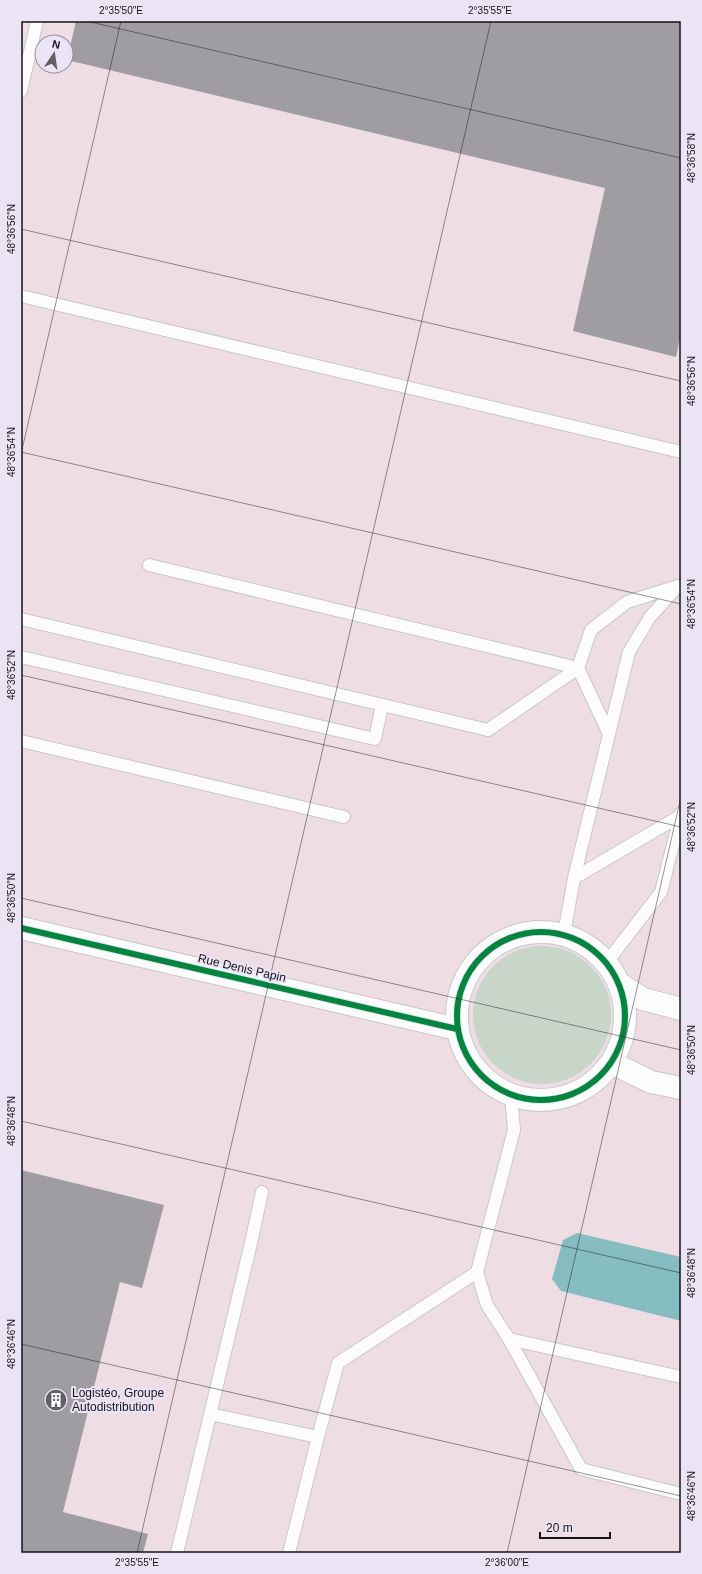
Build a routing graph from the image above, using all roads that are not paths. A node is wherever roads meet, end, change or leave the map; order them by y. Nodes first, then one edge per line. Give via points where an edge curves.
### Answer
1 (37, 21) edge
2 (24, 64) edge
3 (21, 90) edge
4 (21, 296) edge
5 (681, 452) edge
6 (149, 564) dead end
7 (679, 584) edge
8 (21, 619) edge
9 (21, 657) edge
10 (578, 668) junction
11 (382, 705) junction
12 (609, 734) junction
13 (21, 740) edge
14 (681, 814) edge
15 (344, 817) dead end
16 (678, 836) edge
17 (574, 878) junction
18 (21, 928) edge
19 (564, 934) junction
20 (607, 962) junction
21 (620, 984) junction
22 (681, 1009) edge
23 (457, 1029) junction
24 (612, 1063) junction
25 (681, 1088) edge
26 (511, 1095) junction
27 (262, 1192) dead end
28 (477, 1272) junction
29 (509, 1339) junction
30 (681, 1377) edge
31 (210, 1414) junction
32 (318, 1437) junction
33 (681, 1494) edge
34 (178, 1553) edge
35 (289, 1553) edge

1 - 2 lane
2 - 3 lane
4 - 5 lane
6 - 10 lane
7 - 10 lane via 627,602 591,630
7 - 12 lane via 650,617 629,652
8 - 11 lane
9 - 11 lane via 374,739
10 - 11 lane via 488,730
10 - 12 lane
12 - 17 lane
13 - 15 lane
14 - 16 lane
14 - 17 lane
16 - 20 lane via 661,892
17 - 19 lane
18 - 23 street, Rue Denis Papin
19 - 20 street via 588,945
19 - 23 street via 536,931 509,937 485,952 467,974 457,1001
20 - 21 street
21 - 22 street via 644,999
21 - 24 street via 626,1011 624,1038
23 - 26 street via 467,1057 486,1080
24 - 25 street via 651,1082
24 - 26 street via 593,1084 567,1097 539,1101
26 - 28 lane via 514,1130
27 - 31 lane
28 - 29 lane via 487,1305
28 - 32 lane via 338,1363
29 - 30 lane
29 - 33 lane via 581,1469
31 - 32 lane
31 - 34 lane
32 - 35 lane

